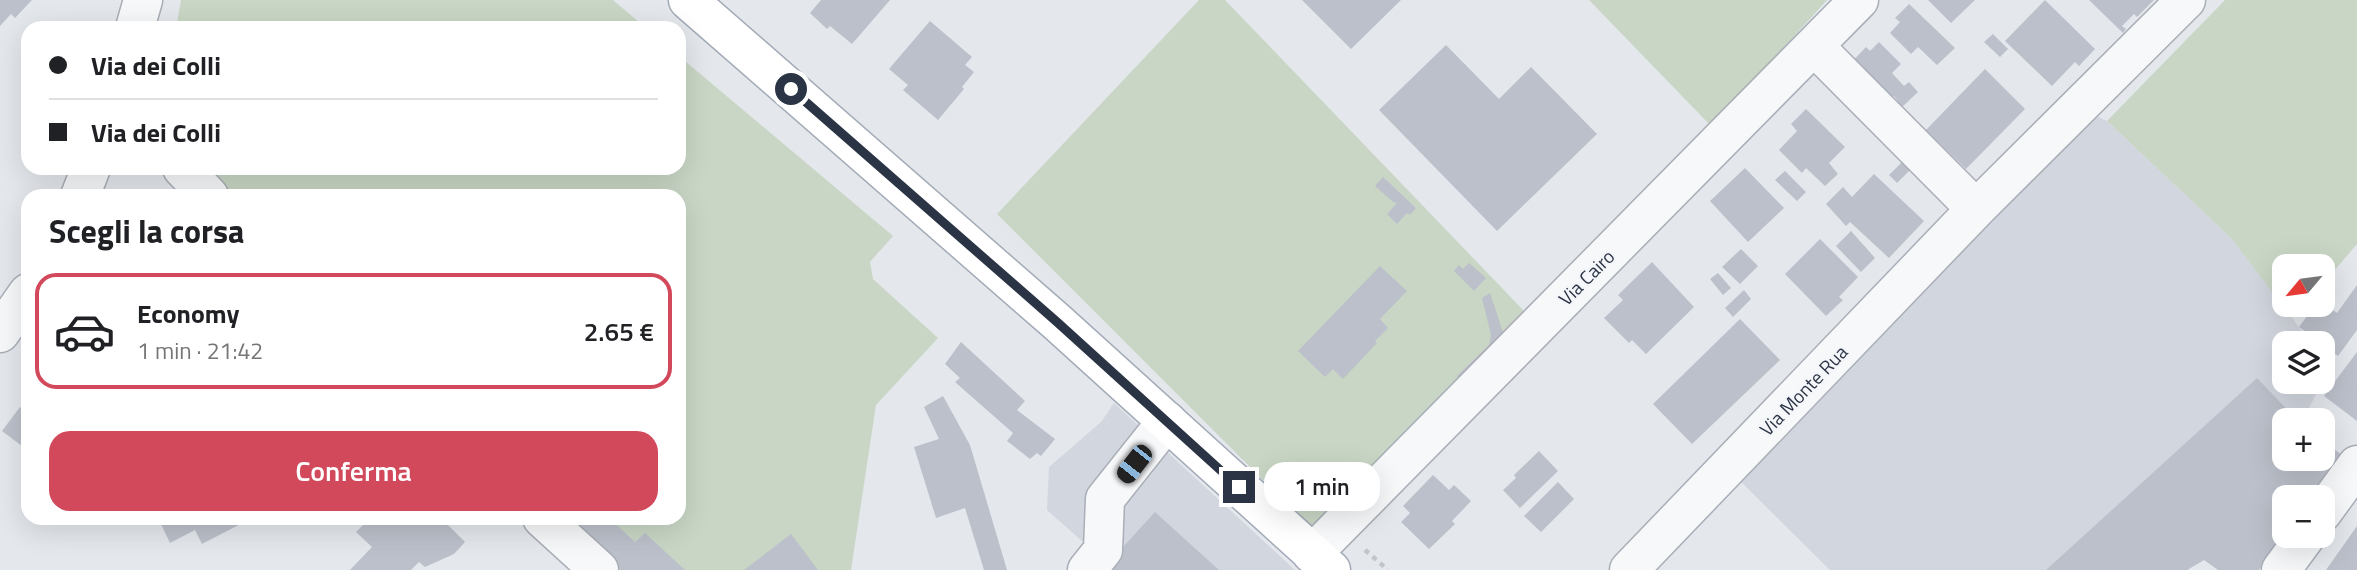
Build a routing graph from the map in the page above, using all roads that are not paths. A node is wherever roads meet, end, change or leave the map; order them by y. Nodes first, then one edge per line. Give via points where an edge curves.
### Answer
1 (144, 0) edge
2 (688, 0) edge
3 (1859, 0) edge
4 (2186, 0) edge
5 (137, 21) edge
6 (1814, 46) junction
7 (189, 175) edge
8 (202, 189) edge
9 (1976, 209) junction
10 (21, 303) edge
11 (0, 333) edge
12 (1167, 421) junction
13 (2357, 465) edge
14 (2335, 495) edge
15 (550, 525) edge
16 (2297, 548) edge
17 (1322, 562) edge
18 (599, 570) edge
19 (1087, 570) edge
20 (1629, 570) edge
21 (2281, 570) edge

1 - 5 street
2 - 12 main road
3 - 6 street, Via Cairo
4 - 9 street, Via Monte Rua
6 - 9 street
6 - 17 street, Via Cairo
7 - 8 street
9 - 20 street, Via Monte Rua
10 - 11 street
12 - 17 main road
12 - 19 street via 1105,499 1103,550
13 - 14 street
15 - 18 street
16 - 21 street

